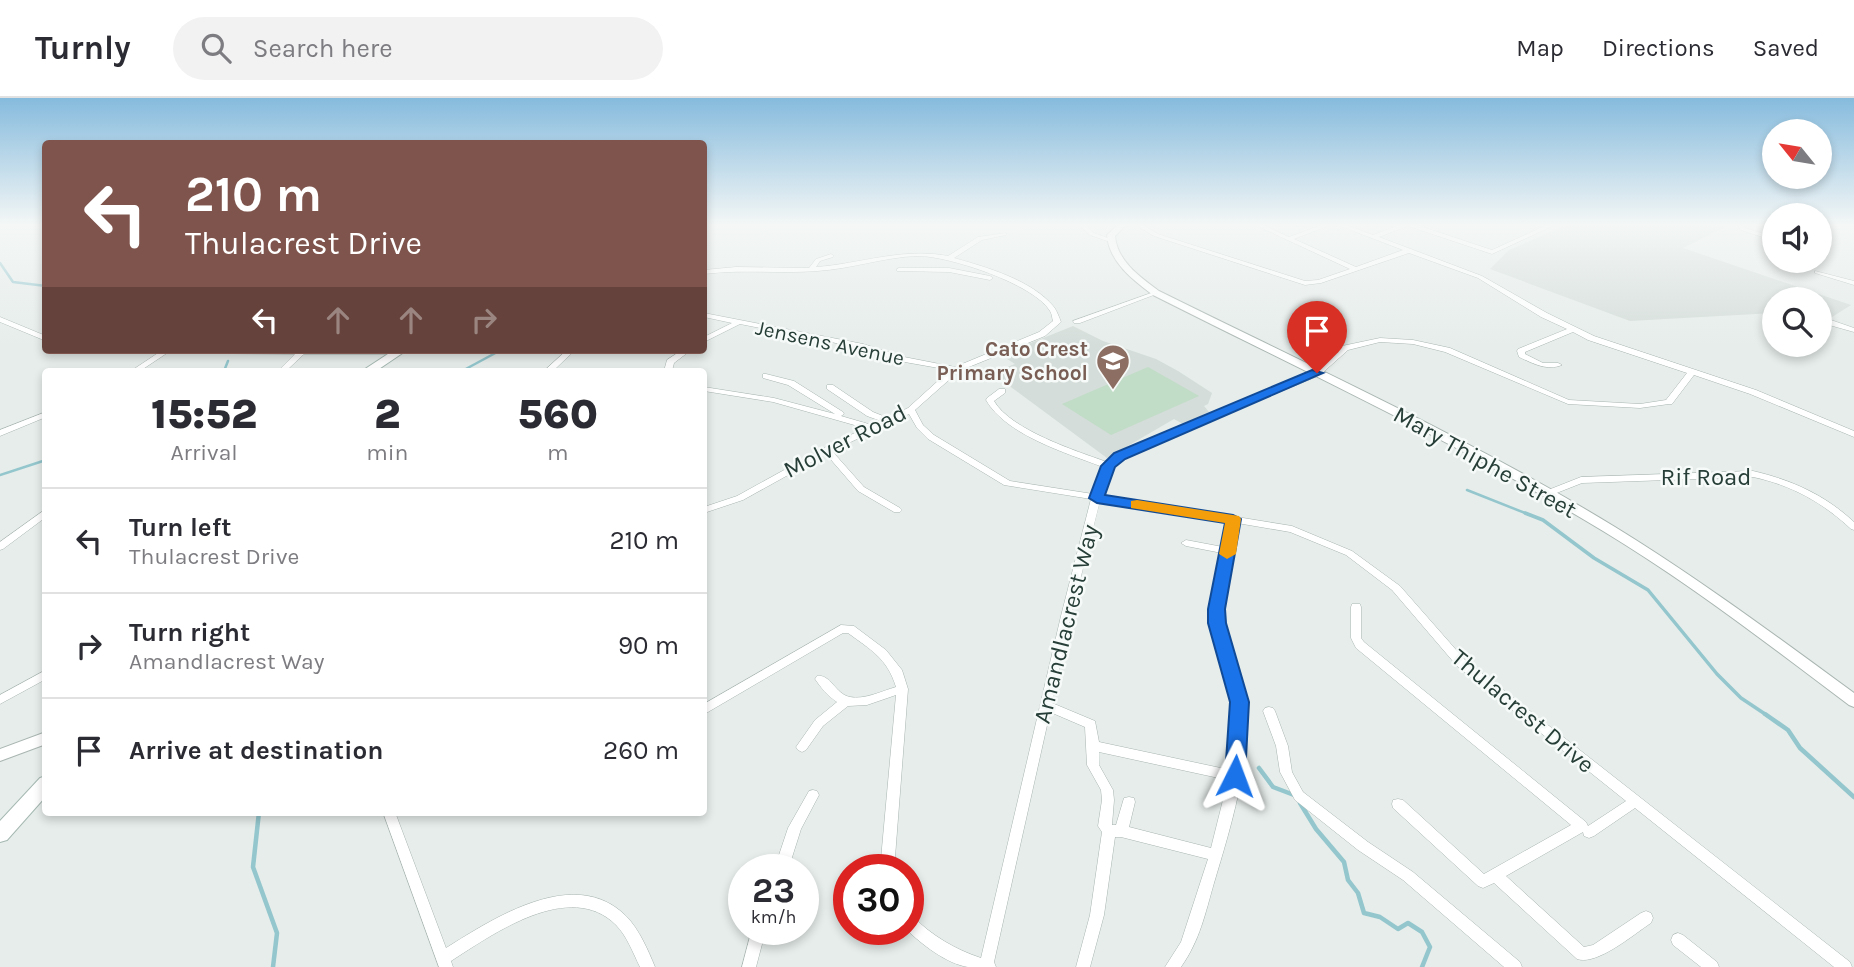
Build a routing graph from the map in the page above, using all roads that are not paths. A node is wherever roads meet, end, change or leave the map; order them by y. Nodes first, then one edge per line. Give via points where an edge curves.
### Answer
1 (814, 265) edge
2 (854, 265) edge
3 (963, 265) edge
4 (1127, 265) edge
5 (1247, 265) edge
6 (1346, 265) edge
7 (1369, 265) edge
8 (1445, 265) edge
9 (811, 269) junction
10 (1356, 269) junction
11 (900, 270) dead end
12 (707, 272) edge
13 (1819, 273) edge
14 (1004, 280) junction
15 (1854, 283) edge
16 (1156, 293) junction
17 (707, 316) edge
18 (0, 319) edge
19 (1076, 321) dead end
20 (738, 323) junction
21 (1832, 323) edge
22 (1572, 330) junction
23 (1854, 330) edge
24 (42, 337) edge
25 (707, 338) edge
26 (161, 354) edge
27 (299, 354) edge
28 (395, 354) edge
29 (566, 354) edge
30 (681, 354) edge
31 (1558, 365) dead end
32 (140, 368) edge
33 (285, 368) edge
34 (373, 368) edge
35 (551, 368) edge
36 (669, 368) edge
37 (956, 369) junction
38 (1692, 372) junction
39 (1317, 373) junction
40 (766, 376) dead end
41 (831, 387) dead end
42 (707, 389) edge
43 (1002, 391) dead end
44 (911, 410) junction
45 (42, 416) edge
46 (853, 420) junction
47 (886, 420) junction
48 (871, 427) junction
49 (0, 433) edge
50 (1854, 434) edge
51 (827, 450) junction
52 (1108, 466) junction
53 (1546, 494) junction
54 (1097, 498) junction
55 (707, 509) edge
56 (897, 510) dead end
57 (42, 515) edge
58 (1233, 519) junction
59 (1854, 527) edge
60 (1186, 543) dead end
61 (0, 547) edge
62 (1228, 551) junction
63 (1356, 607) dead end
64 (42, 676) edge
65 (821, 679) dead end
66 (902, 690) junction
67 (0, 699) edge
68 (1854, 701) edge
69 (845, 702) junction
70 (1046, 705) junction
71 (707, 707) edge
72 (1269, 711) dead end
73 (42, 739) edge
74 (1093, 746) junction
75 (802, 747) dead end
76 (0, 755) edge
77 (1235, 776) junction
78 (42, 787) edge
79 (813, 794) dead end
80 (1129, 802) dead end
81 (1634, 802) junction
82 (1398, 804) dead end
83 (390, 816) edge
84 (1115, 831) junction
85 (1589, 832) dead end
86 (0, 834) edge
87 (786, 854) edge
88 (888, 854) edge
89 (1215, 855) junction
90 (1496, 876) junction
91 (1646, 918) dead end
92 (924, 938) edge
93 (1678, 940) dead end
94 (755, 945) edge
95 (444, 962) edge
96 (648, 967) edge
97 (750, 967) edge
98 (987, 967) edge
99 (1083, 967) edge
100 (1172, 967) edge
101 (1515, 967) edge
102 (1712, 967) edge
103 (1845, 967) edge

1 - 9 street
2 - 9 street
3 - 14 street
4 - 16 street, Mary Thiphe Street
5 - 10 street via 1316,283
6 - 10 street
7 - 10 street
8 - 22 street via 1480,277
9 - 12 street
11 - 14 street via 949,270
13 - 15 street
14 - 37 street, Molver Road via 1026,287 1046,301 1057,315 1055,325
16 - 19 street
16 - 39 street, Mary Thiphe Street
17 - 20 street, Jensens Avenue
18 - 24 street
20 - 25 street
20 - 37 street, Jensens Avenue
21 - 23 street
22 - 31 street via 1521,351 1538,364
22 - 38 street
26 - 32 street
27 - 33 street
28 - 34 main road
29 - 35 street
30 - 36 street
37 - 44 street, Molver Road
38 - 39 street via 1669,402 1640,406 1557,400 1447,350 1397,340 1366,341 1345,348
38 - 50 street via 1794,407
39 - 52 street via 1141,445
39 - 53 street, Mary Thiphe Street
40 - 46 street via 787,381
41 - 47 street via 870,415
42 - 46 street
43 - 52 street via 989,402 996,409 1047,443
44 - 47 street, Molver Road
44 - 54 street, Thulacrest Drive via 931,437 997,478 1018,486
45 - 49 street
46 - 48 street
47 - 48 street, Molver Road
48 - 51 street, Molver Road
51 - 55 street, Molver Road via 740,498
51 - 56 street via 861,489
52 - 54 street, Amandlacrest Way
53 - 59 street, Rif Road via 1581,480 1753,474 1816,496
53 - 68 street, Mary Thiphe Street via 1669,567
54 - 58 street, Thulacrest Drive
54 - 70 street, Amandlacrest Way
57 - 61 street
58 - 62 street
58 - 81 street, Thulacrest Drive via 1304,532 1360,560 1396,588 1461,663
60 - 62 street
62 - 77 street via 1216,609 1240,702
63 - 90 street via 1360,645 1581,826
64 - 67 street
65 - 69 street via 830,693
66 - 69 street
66 - 71 street via 896,670 882,653 850,629 841,629
66 - 88 street
69 - 75 street via 819,723
70 - 74 street via 1091,724
70 - 98 street, Amandlacrest Way
72 - 101 street via 1286,772 1299,796 1408,876
73 - 76 street
74 - 77 street
74 - 84 street via 1093,765 1107,790 1104,826
77 - 89 street
78 - 86 main road
79 - 87 street
80 - 84 street
81 - 85 street
81 - 103 street, Thulacrest Drive
82 - 90 street via 1476,879 1483,882
83 - 95 street
84 - 89 street
84 - 99 street
89 - 100 street via 1187,946
90 - 91 street via 1582,954 1596,951
92 - 98 street
93 - 102 street
94 - 97 street
95 - 96 street via 486,932 541,906 578,899 603,906 621,921

